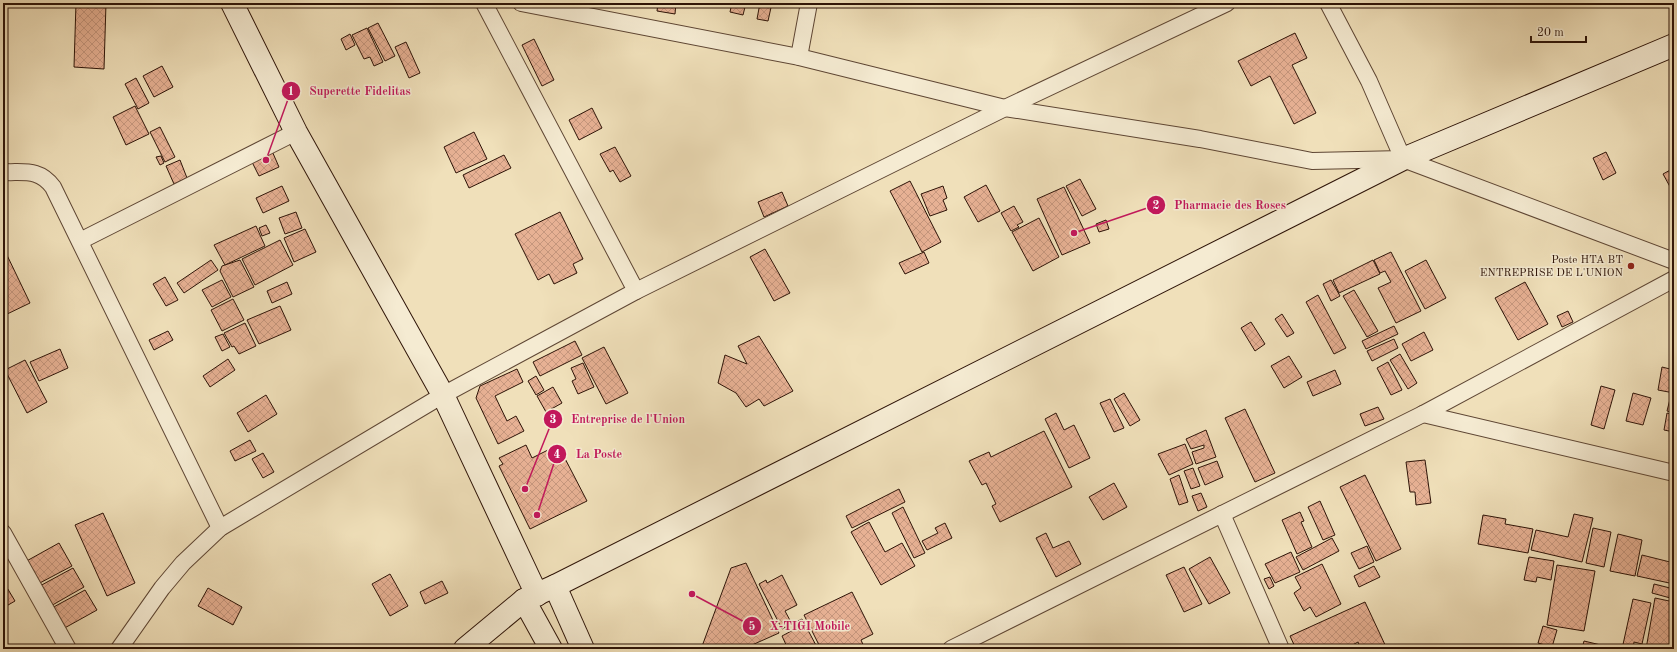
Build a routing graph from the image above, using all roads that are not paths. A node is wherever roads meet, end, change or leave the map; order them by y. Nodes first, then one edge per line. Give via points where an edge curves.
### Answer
1 (232, 3) edge
2 (484, 3) edge
3 (521, 3) edge
4 (809, 3) edge
5 (1227, 3) edge
6 (1328, 3) edge
7 (1674, 45) edge
8 (799, 57) junction
9 (1005, 108) junction
10 (296, 132) junction
11 (1403, 159) junction
12 (3, 172) edge
13 (80, 241) junction
14 (1674, 261) edge
15 (1674, 279) edge
16 (636, 291) junction
17 (443, 395) junction
18 (1423, 414) junction
19 (1674, 473) edge
20 (1222, 514) junction
21 (220, 528) junction
22 (3, 533) edge
23 (539, 594) junction
24 (68, 649) edge
25 (119, 649) edge
26 (465, 649) edge
27 (552, 649) edge
28 (583, 649) edge
29 (951, 649) edge
30 (1281, 649) edge

1 - 10 street
2 - 16 street
3 - 8 street
4 - 8 street
5 - 9 street
6 - 11 street via 1369,81
7 - 11 street
8 - 9 street
9 - 11 street via 1200,139 1312,161
9 - 16 street
10 - 13 street
10 - 17 street
11 - 14 street
11 - 23 street
12 - 13 street via 34,173 47,179
13 - 21 street
15 - 18 street
16 - 17 street
17 - 21 street
17 - 23 street
18 - 19 street
18 - 20 street
20 - 29 street
20 - 30 street
21 - 25 street via 183,563 162,588
22 - 24 street
23 - 26 street
23 - 27 street
23 - 28 street

